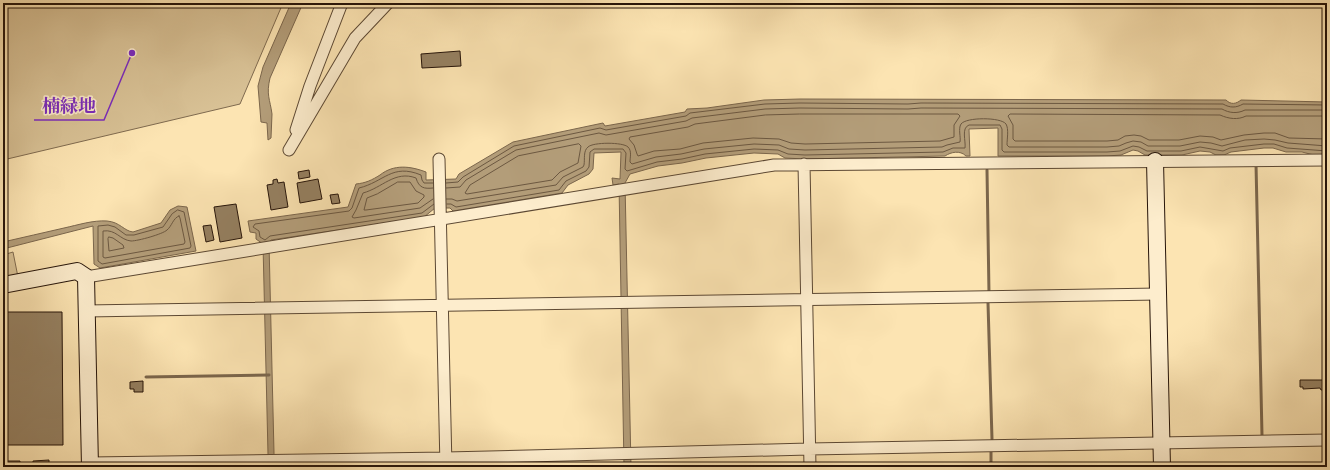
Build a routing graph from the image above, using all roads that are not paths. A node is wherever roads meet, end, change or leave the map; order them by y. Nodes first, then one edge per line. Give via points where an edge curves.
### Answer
1 (342, 3) edge
2 (388, 3) edge
3 (1327, 160) edge
4 (1156, 161) junction
5 (439, 164) dead end
6 (804, 164) junction
7 (441, 216) junction
8 (86, 277) junction
9 (3, 286) edge
10 (1159, 294) junction
11 (806, 300) junction
12 (442, 306) junction
13 (86, 311) junction
14 (1327, 440) edge
15 (1161, 444) junction
16 (809, 449) junction
17 (446, 462) edge
18 (90, 465) edge
19 (810, 467) edge
20 (1162, 467) edge

1 - 2 street via 289,150 355,38
3 - 4 street
4 - 6 street
4 - 10 street
5 - 7 street
6 - 7 street via 774,165
6 - 11 street
7 - 8 street
7 - 12 street
8 - 9 street via 77,271
8 - 13 street
10 - 11 street
10 - 15 street
11 - 12 street
11 - 16 street
12 - 13 street
12 - 17 street
13 - 18 street
14 - 15 street
15 - 16 street
15 - 20 street
16 - 17 street via 628,453
16 - 19 street
17 - 18 street via 271,460

